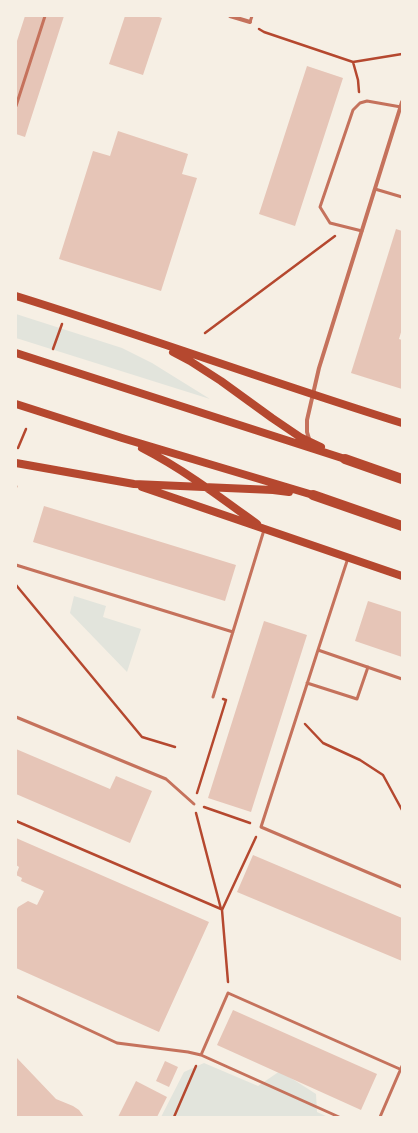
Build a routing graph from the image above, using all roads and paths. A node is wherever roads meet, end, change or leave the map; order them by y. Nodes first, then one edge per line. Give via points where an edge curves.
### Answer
1 (45, 16) edge
2 (230, 16) edge
3 (252, 16) edge
4 (250, 22) junction
5 (402, 54) edge
6 (353, 62) junction
7 (360, 103) junction
8 (401, 105) edge
9 (16, 106) edge
10 (375, 189) junction
11 (402, 197) edge
12 (347, 227) junction
13 (362, 231) junction
14 (16, 296) edge
15 (62, 324) dead end
16 (205, 333) dead end
17 (150, 340) junction
18 (53, 349) dead end
19 (16, 353) edge
20 (313, 395) junction
21 (16, 404) edge
22 (402, 423) edge
23 (26, 429) dead end
24 (122, 438) junction
25 (310, 442) junction
26 (18, 448) dead end
27 (345, 459) junction
28 (16, 462) edge
29 (402, 479) edge
30 (134, 484) junction
31 (207, 487) junction
32 (312, 495) junction
33 (402, 526) edge
34 (264, 529) junction
35 (348, 558) junction
36 (16, 565) edge
37 (402, 576) edge
38 (16, 585) edge
39 (233, 632) junction
40 (318, 650) junction
41 (368, 667) junction
42 (402, 679) edge
43 (307, 683) junction
44 (213, 696) joint
45 (297, 714) junction
46 (16, 717) edge
47 (175, 747) dead end
48 (194, 804) junction
49 (402, 810) edge
50 (16, 821) edge
51 (261, 827) junction
52 (402, 887) edge
53 (222, 910) junction
54 (228, 993) junction
55 (16, 996) edge
56 (201, 1055) junction
57 (402, 1068) edge
58 (174, 1117) edge
59 (339, 1117) edge
60 (380, 1117) edge

1 - 9 lane
2 - 4 street
3 - 4 lane
4 - 6 path via 264,32
5 - 6 path
6 - 7 path
7 - 8 lane via 367,101
7 - 12 lane via 353,110 320,207 330,223
8 - 10 street
10 - 11 lane
10 - 13 street
12 - 13 lane
12 - 16 path
13 - 20 street
14 - 17 main road
15 - 18 path
17 - 20 main road
17 - 25 main road via 190,361
19 - 27 main road
20 - 22 main road
20 - 25 street via 307,420
21 - 24 main road
23 - 26 path
24 - 31 main road
24 - 32 main road
25 - 27 main road
27 - 29 main road
28 - 30 main road
30 - 31 main road
30 - 34 main road
31 - 32 main road via 273,490
31 - 34 main road
32 - 33 main road
34 - 35 main road
34 - 39 lane
35 - 37 main road
35 - 40 lane
36 - 39 lane
38 - 47 path via 142,737
39 - 44 lane
40 - 41 lane
40 - 43 lane
41 - 42 lane
41 - 43 lane via 357,699
43 - 45 lane
44 - 48 path via 226,700
45 - 49 path via 323,743 360,760 383,775
45 - 51 lane
46 - 48 lane via 166,779
48 - 51 path
48 - 53 path
50 - 53 path
51 - 52 lane
51 - 53 path
53 - 54 path
54 - 56 lane
54 - 57 lane
55 - 56 lane via 117,1043
56 - 58 path
56 - 59 lane
57 - 60 lane

